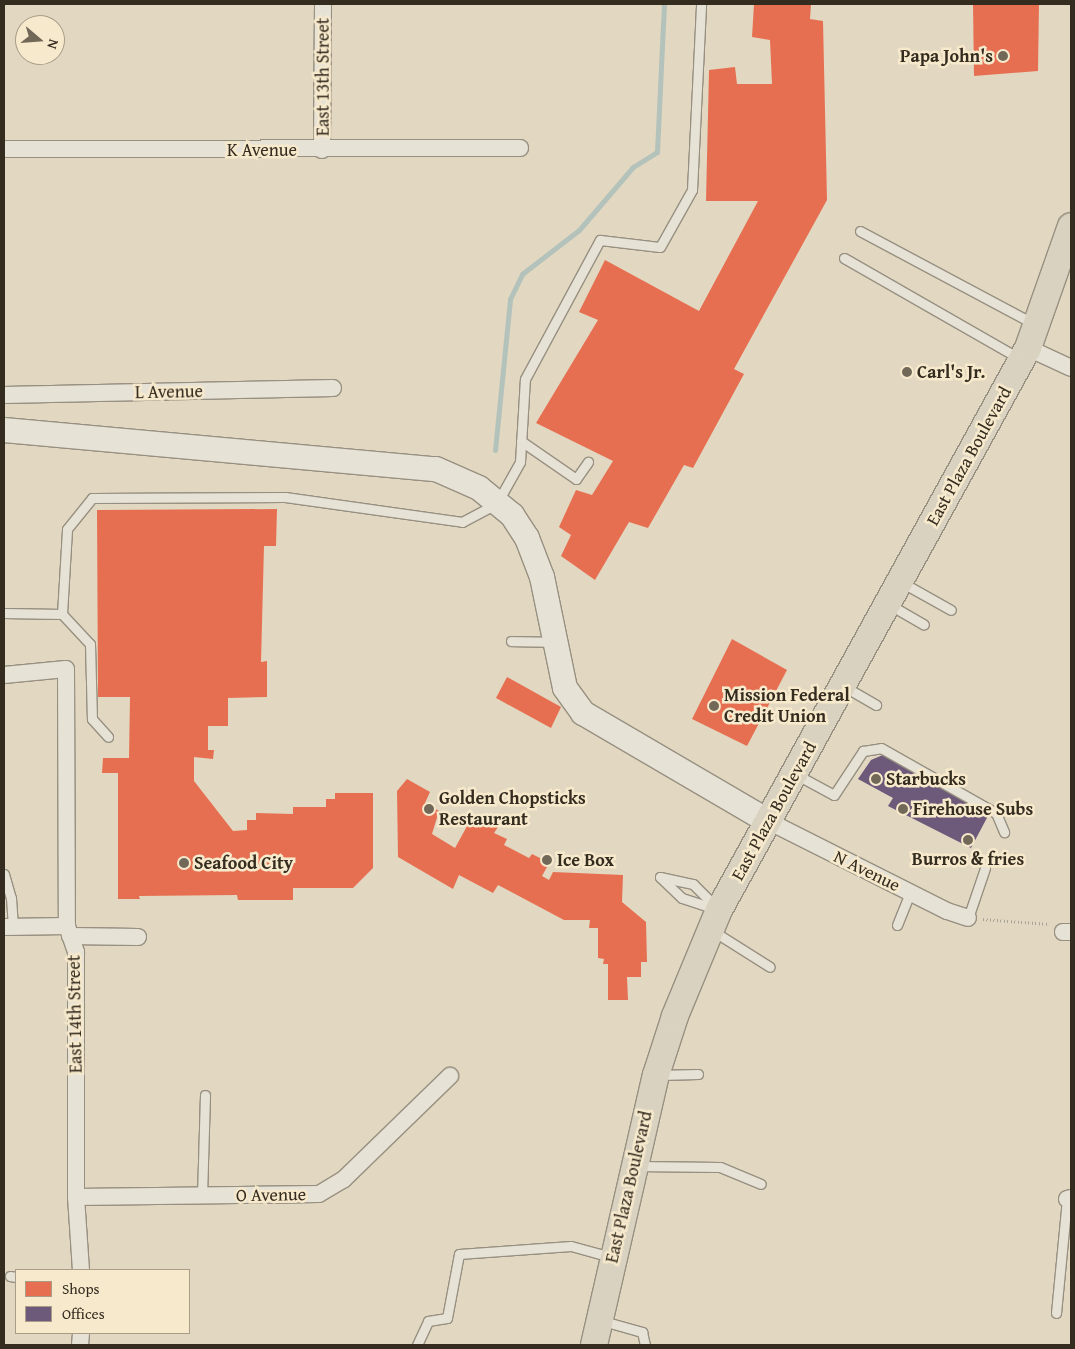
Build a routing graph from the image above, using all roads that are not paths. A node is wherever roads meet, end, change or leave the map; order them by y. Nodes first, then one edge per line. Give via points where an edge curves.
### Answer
1 (323, 4) edge
2 (701, 4) edge
3 (520, 148) dead end
4 (4, 149) edge
5 (322, 150) junction
6 (1071, 226) edge
7 (860, 231) dead end
8 (844, 258) dead end
9 (1029, 344) junction
10 (1071, 368) edge
11 (334, 388) dead end
12 (4, 395) edge
13 (4, 430) edge
14 (521, 441) junction
15 (588, 462) dead end
16 (497, 503) junction
17 (900, 581) junction
18 (888, 604) junction
19 (951, 610) dead end
20 (4, 613) edge
21 (62, 614) junction
22 (924, 625) dead end
23 (511, 641) dead end
24 (555, 642) junction
25 (4, 675) edge
26 (843, 685) junction
27 (876, 705) dead end
28 (108, 737) dead end
29 (794, 773) junction
30 (768, 822) junction
31 (1004, 832) dead end
32 (985, 868) dead end
33 (4, 874) edge
34 (910, 892) junction
35 (968, 918) joint
36 (715, 920) junction
37 (897, 925) dead end
38 (8, 927) edge
39 (68, 931) junction
40 (138, 937) dead end
41 (770, 967) dead end
42 (698, 1074) dead end
43 (656, 1075) junction
44 (450, 1076) dead end
45 (205, 1095) dead end
46 (634, 1166) junction
47 (761, 1184) dead end
48 (202, 1196) junction
49 (76, 1197) junction
50 (1069, 1199) edge
51 (612, 1257) junction
52 (81, 1269) edge
53 (1056, 1314) dead end
54 (600, 1320) junction
55 (417, 1345) edge
56 (594, 1345) edge
57 (645, 1345) edge

1 - 5 street, East 13th Street
2 - 14 lane via 692,190 660,247 600,240 525,379
3 - 5 street, K Avenue
4 - 5 street, K Avenue
6 - 9 main road, East Plaza Boulevard via 1059,272
7 - 9 lane
8 - 9 lane
9 - 10 street
9 - 17 main road, East Plaza Boulevard
11 - 12 street, L Avenue
13 - 16 street via 436,470 479,488
14 - 15 lane via 576,479
14 - 16 lane via 520,462
16 - 21 lane via 462,522 285,497 92,498 67,529
16 - 24 street via 512,515 527,538 542,578
17 - 18 main road, East Plaza Boulevard
17 - 19 lane
18 - 22 lane
18 - 26 main road, East Plaza Boulevard
20 - 21 lane
21 - 28 lane via 90,644 92,719
23 - 24 lane
24 - 30 street via 565,688 584,713
25 - 39 street, East 14th Street via 66,669
26 - 27 lane
26 - 29 main road, East Plaza Boulevard
29 - 30 main road, East Plaza Boulevard
29 - 31 lane via 834,795 863,751 881,748 996,813
30 - 34 street, N Avenue
30 - 36 main road, East Plaza Boulevard
32 - 35 lane
33 - 38 lane via 11,898
34 - 35 street, N Avenue
34 - 37 lane
36 - 36 lane via 693,884 660,877 682,898
36 - 41 lane
36 - 43 main road, East Plaza Boulevard via 675,1016
38 - 39 street
39 - 40 street
39 - 49 street, East 14th Street via 76,952
42 - 43 lane
43 - 46 main road, East Plaza Boulevard
44 - 48 street, O Avenue via 344,1179 318,1194
45 - 48 lane
46 - 47 lane via 720,1167
46 - 51 main road, East Plaza Boulevard
48 - 49 street, O Avenue
49 - 52 street, East 14th Street
50 - 53 lane
51 - 54 main road, East Plaza Boulevard
51 - 55 lane via 571,1246 458,1254 446,1318 428,1321
54 - 56 main road, East Plaza Boulevard
54 - 57 lane via 642,1332

